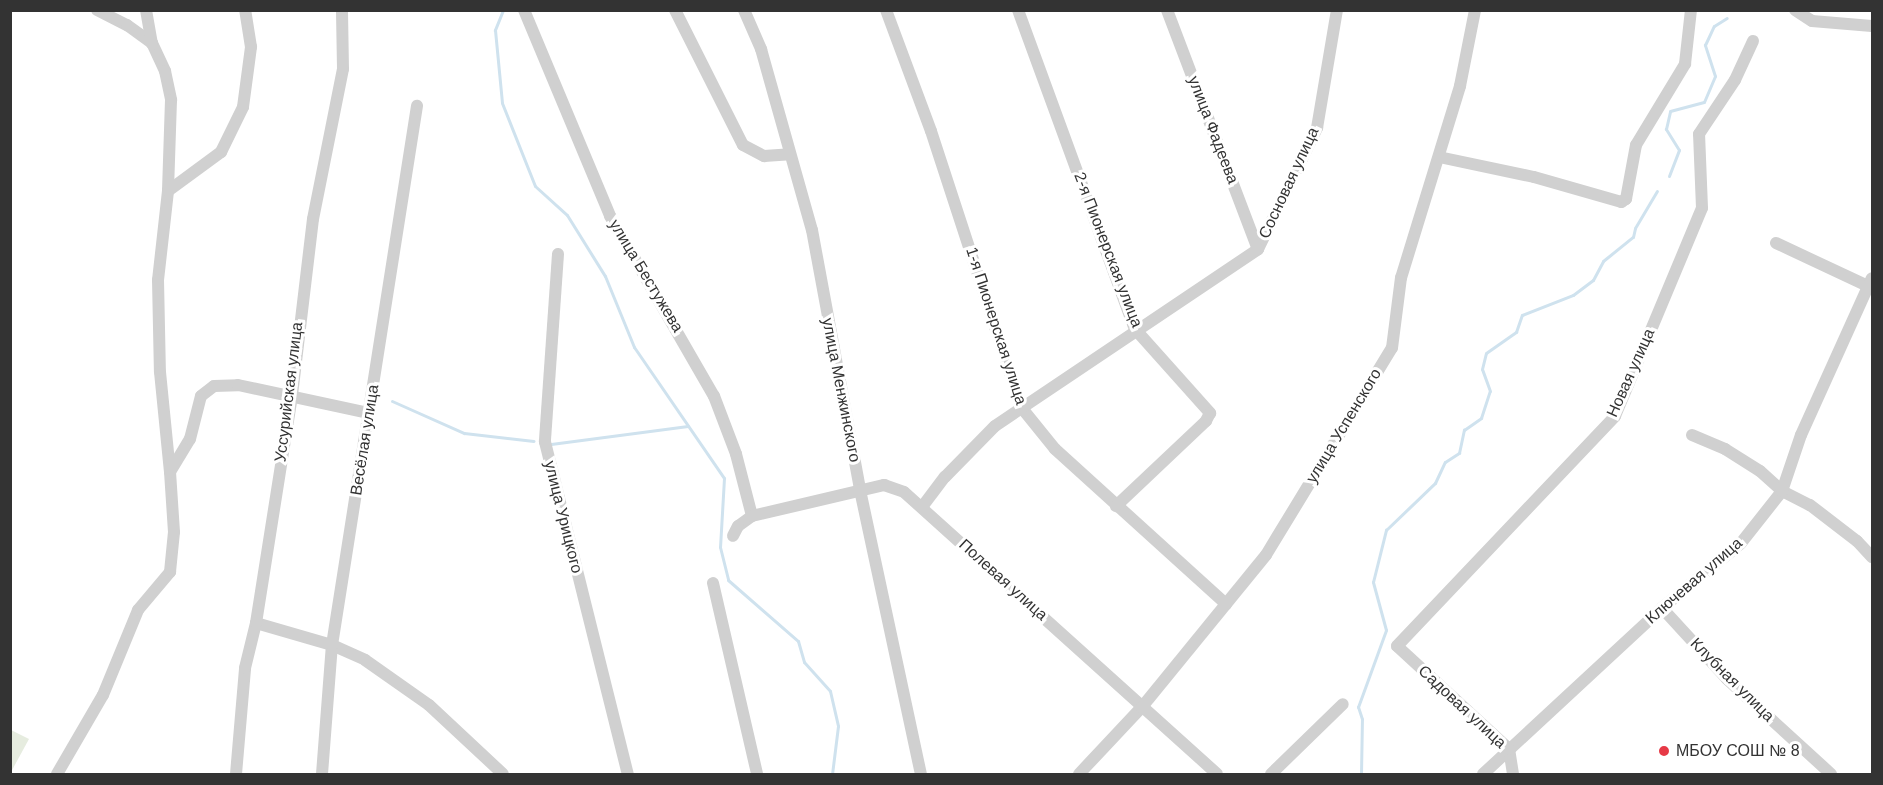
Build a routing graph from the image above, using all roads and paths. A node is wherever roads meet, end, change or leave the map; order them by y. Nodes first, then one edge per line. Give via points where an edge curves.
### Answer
1 (97, 10) edge
2 (146, 10) edge
3 (245, 10) edge
4 (342, 10) edge
5 (524, 10) edge
6 (675, 10) edge
7 (744, 10) edge
8 (886, 10) edge
9 (1018, 10) edge
10 (1167, 10) edge
11 (1337, 10) edge
12 (1475, 10) edge
13 (1691, 10) edge
14 (1795, 10) edge
15 (1872, 26) edge
16 (1754, 41) dead end
17 (152, 43) junction
18 (417, 106) dead end
19 (790, 154) junction
20 (1439, 157) junction
21 (168, 191) junction
22 (1776, 243) dead end
23 (1258, 249) junction
24 (558, 254) dead end
25 (1870, 282) edge
26 (1869, 302) edge
27 (1135, 328) junction
28 (292, 395) junction
29 (1021, 407) junction
30 (369, 413) junction
31 (1692, 435) dead end
32 (170, 472) junction
33 (860, 490) junction
34 (1782, 491) junction
35 (1116, 506) junction
36 (922, 507) junction
37 (752, 516) junction
38 (734, 536) dead end
39 (1872, 557) edge
40 (713, 583) dead end
41 (1227, 604) junction
42 (1662, 608) junction
43 (256, 623) junction
44 (332, 645) junction
45 (1397, 646) joint
46 (1343, 704) dead end
47 (1142, 707) junction
48 (1509, 749) junction
49 (57, 774) edge
50 (236, 774) edge
51 (322, 774) edge
52 (503, 774) edge
53 (628, 774) edge
54 (756, 774) edge
55 (921, 774) edge
56 (1078, 774) edge
57 (1217, 774) edge
58 (1270, 774) edge
59 (1483, 774) edge
60 (1513, 774) edge
61 (1831, 774) edge

1 - 17 street
2 - 17 street
3 - 21 street via 251,47 243,107 221,152
4 - 28 street, Уссурийская улица via 343,69 312,219
5 - 37 street, улица Бестужева via 610,216 714,396 736,454
6 - 19 street via 742,146 764,156
7 - 19 street, улица Менжинского via 761,49
8 - 29 street, 1-я Пионерская улица via 931,131
9 - 27 street, 2-я Пионерская улица
10 - 23 street, улица Фадеева
11 - 23 street, Сосновая улица via 1317,128
12 - 20 street, улица Успенского via 1460,86
13 - 20 street via 1685,63 1639,139 1626,199 1613,203 1534,177
14 - 15 street via 1812,21
16 - 45 street, Новая улица via 1735,80 1699,134 1702,208 1615,416
17 - 21 street via 165,71 171,100
18 - 30 street, Весёлая улица
19 - 33 street, улица Менжинского via 812,230
20 - 41 street, улица Успенского via 1401,278 1392,348 1266,555
21 - 32 street via 158,280 161,394
22 - 25 street
23 - 27 street
24 - 53 street, улица Урицкого via 544,442
25 - 26 street, Ключевая улица
26 - 34 street, Ключевая улица via 1802,435
27 - 29 street
27 - 35 street, 2-я Пионерская улица via 1210,413
28 - 30 street
28 - 32 street via 238,385 208,389 201,396 185,449
28 - 43 street, Уссурийская улица
29 - 35 street, 1-я Пионерская улица via 1055,449
29 - 36 street via 995,426
30 - 44 street, Весёлая улица
31 - 34 street via 1725,449
32 - 49 street via 174,532 170,572 138,610 102,695
33 - 36 street, Полевая улица via 884,485 904,492
33 - 37 street, Полевая улица
33 - 55 street, улица Менжинского
34 - 39 street via 1810,505
34 - 42 street, Ключевая улица via 1741,543
35 - 41 street, 1-я Пионерская улица
36 - 47 street, Полевая улица
37 - 38 street via 738,526
40 - 54 street
41 - 47 street, улица Успенского
42 - 48 street, Ключевая улица
42 - 61 street, Клубная улица via 1727,679
43 - 44 street
43 - 50 street, Уссурийская улица via 246,668
44 - 51 street, Весёлая улица
44 - 52 street via 396,679
45 - 48 street, Садовая улица
46 - 58 street
47 - 56 street, улица Успенского
47 - 57 street, Полевая улица
48 - 59 street, Ключевая улица
48 - 60 street, Садовая улица

